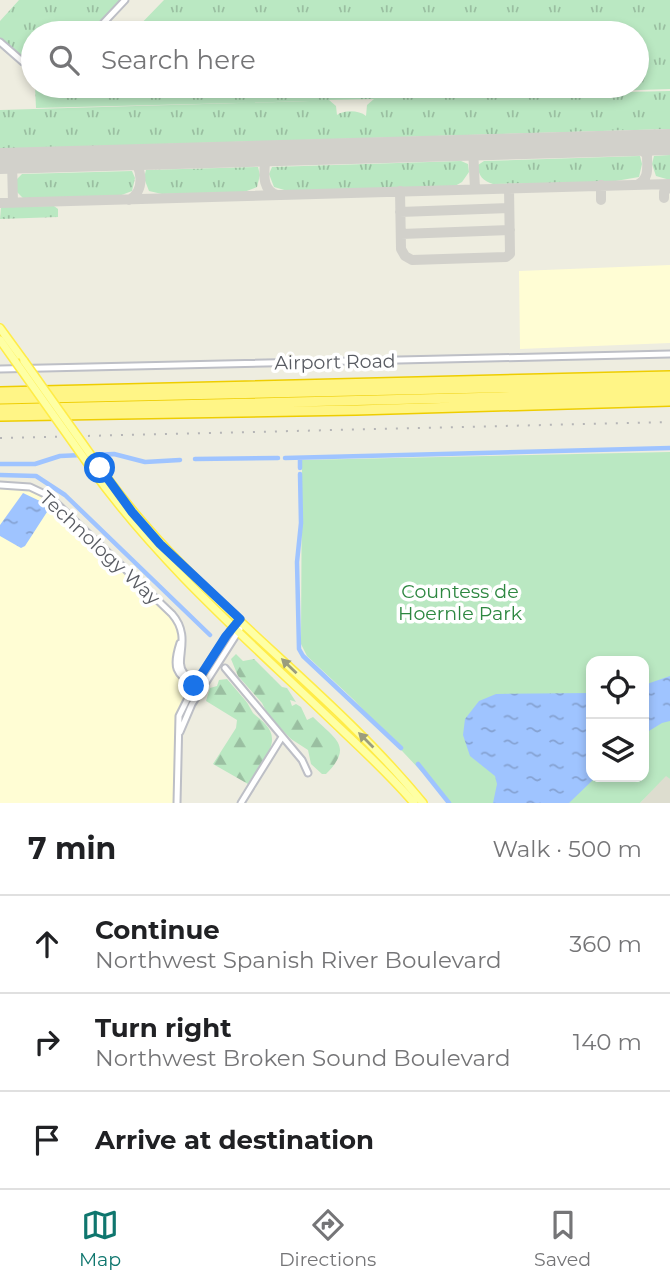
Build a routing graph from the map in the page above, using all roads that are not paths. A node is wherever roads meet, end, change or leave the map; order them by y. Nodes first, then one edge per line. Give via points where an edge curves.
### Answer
1 (125, 0) edge
2 (105, 21) edge
3 (0, 42) edge
4 (21, 60) edge
5 (0, 328) edge
6 (0, 340) edge
7 (670, 354) edge
8 (0, 369) edge
9 (670, 376) edge
10 (467, 380) junction
11 (670, 384) edge
12 (401, 391) junction
13 (0, 392) edge
14 (670, 393) edge
15 (0, 399) edge
16 (301, 401) junction
17 (670, 401) edge
18 (0, 409) edge
19 (356, 410) junction
20 (0, 416) edge
21 (0, 485) edge
22 (242, 622) junction
23 (236, 629) junction
24 (225, 668) dead end
25 (195, 684) junction
26 (202, 689) junction
27 (282, 737) junction
28 (178, 738) junction
29 (308, 773) dead end
30 (392, 773) junction
31 (177, 803) edge
32 (241, 803) edge
33 (414, 803) edge
34 (423, 803) edge

1 - 2 street
3 - 4 street
5 - 22 main road, bridge via 132,512
6 - 23 main road, bridge via 124,513
7 - 8 street, Airport Road
9 - 10 highway
10 - 12 highway
10 - 13 highway
11 - 12 highway
12 - 15 highway
14 - 16 highway
16 - 18 highway
16 - 19 highway
17 - 19 highway
19 - 20 highway
21 - 25 street, Technology Way via 30,487 49,496 172,614 183,637 177,669 182,678
22 - 23 street
30 -> 22 main road
23 - 25 street
23 - 26 street
23 - 30 main road
24 - 27 street
25 - 26 street, Technology Way
25 - 28 street via 179,716
26 - 28 street
27 - 29 street
27 - 32 street
28 - 31 street
30 - 33 main road
30 - 34 main road

